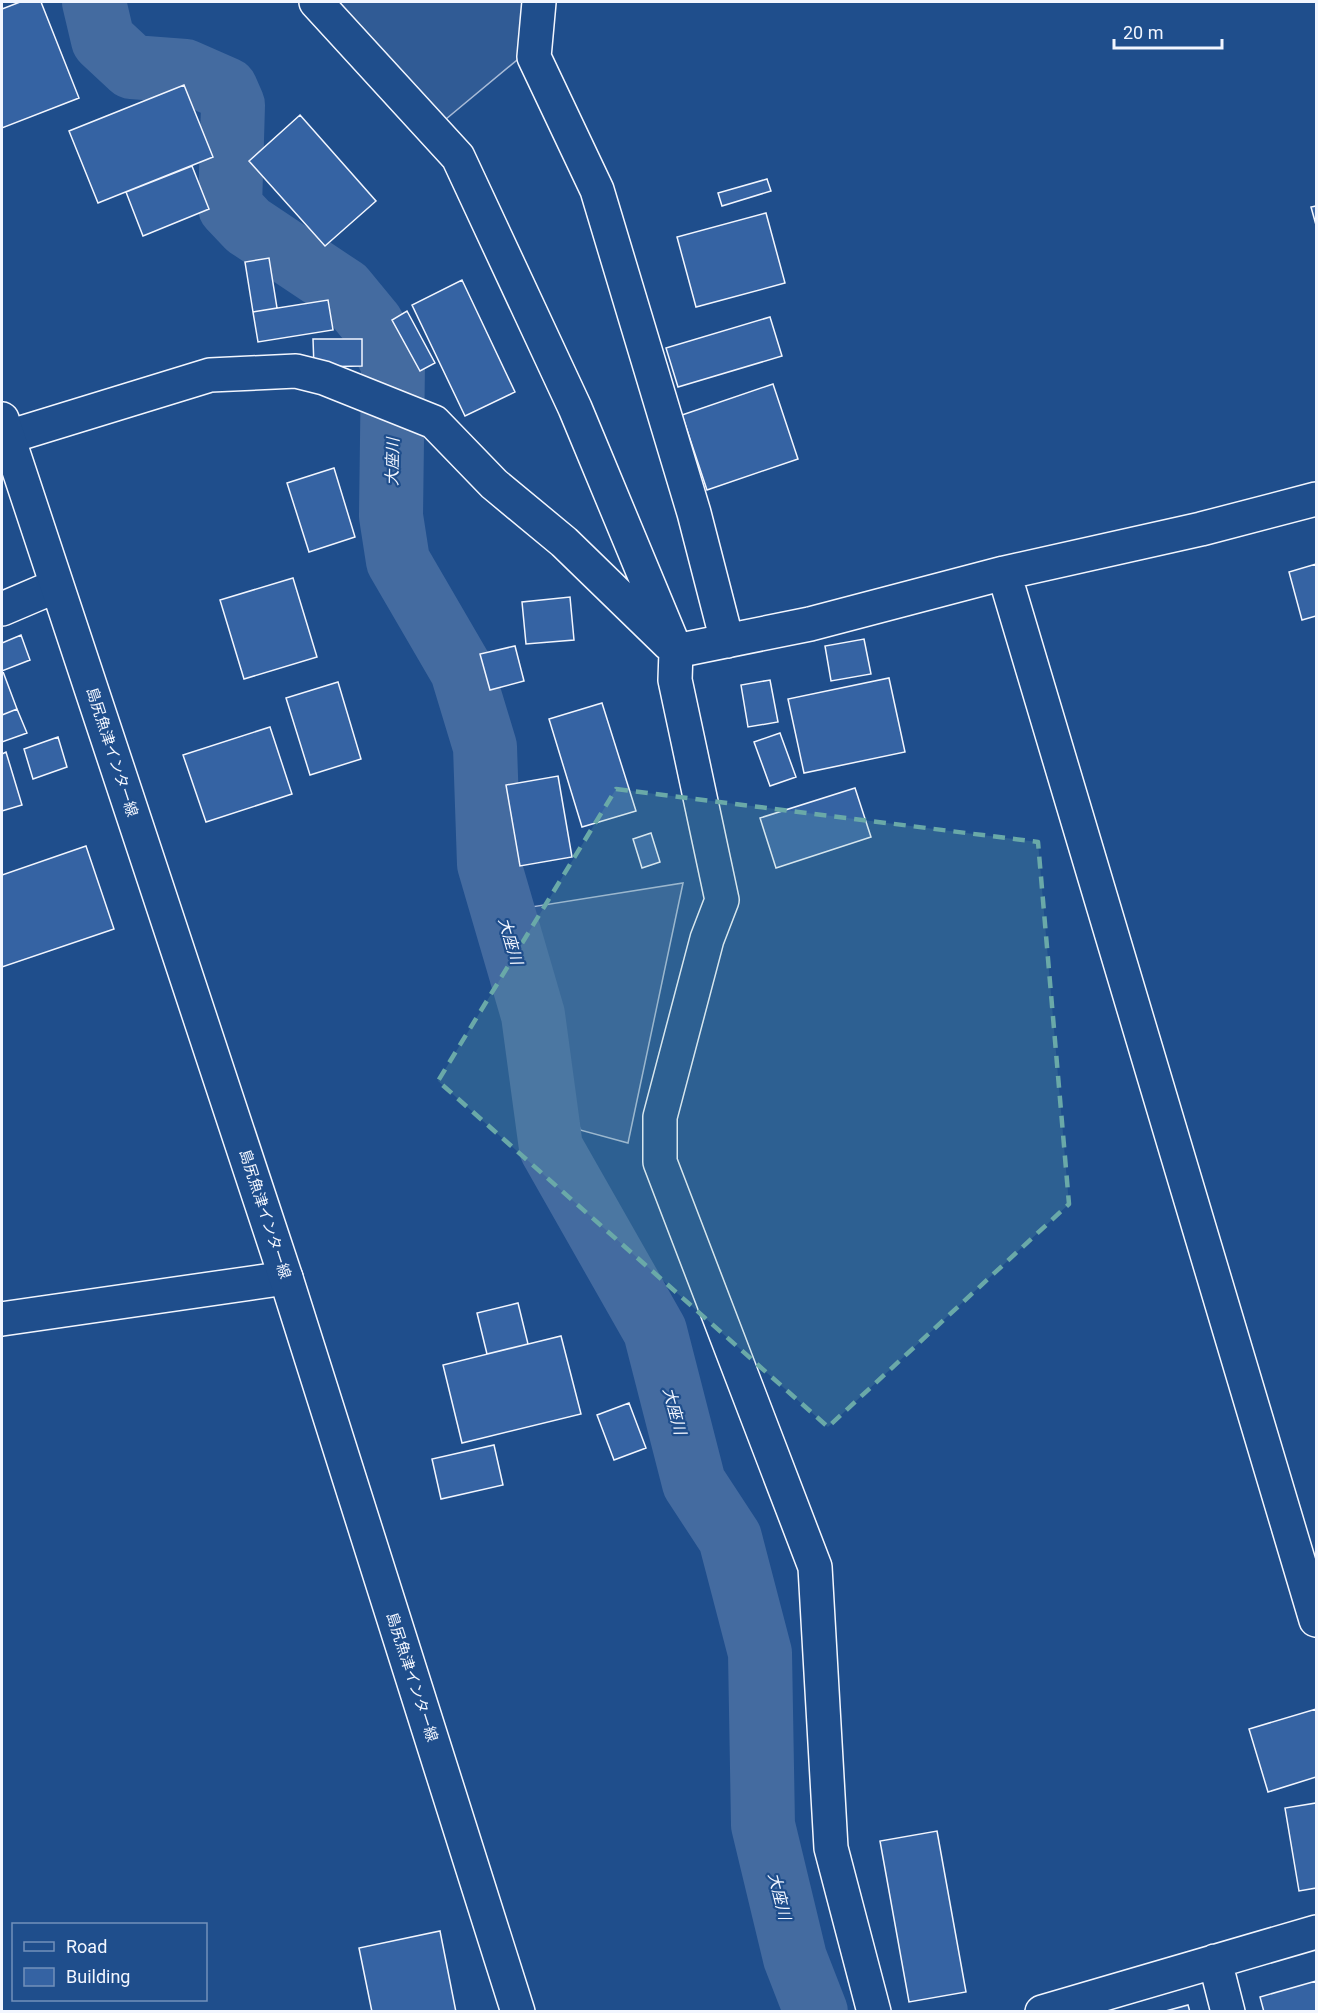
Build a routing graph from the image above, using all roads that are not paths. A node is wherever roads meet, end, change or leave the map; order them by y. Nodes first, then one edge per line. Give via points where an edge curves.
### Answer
1 (316, 2) edge
2 (539, 2) edge
3 (5, 428) edge
4 (1317, 499) edge
5 (1004, 573) junction
6 (56, 586) junction
7 (2, 609) edge
8 (727, 641) junction
9 (676, 651) junction
10 (286, 1278) junction
11 (2, 1319) edge
12 (1317, 1620) edge
13 (1317, 1932) edge
14 (1215, 1961) junction
15 (518, 2012) edge
16 (874, 2012) edge
17 (1042, 2012) edge
18 (1228, 2012) edge

1 - 9 street via 458,157 574,408
2 - 8 street via 534,57 597,189 694,513
3 - 6 street, 島尻魚津インター線
3 - 9 street via 210,375 296,371 324,378 434,422 494,484 564,542
4 - 5 street
5 - 8 street via 810,624
5 - 12 street
6 - 7 street
6 - 10 street, 島尻魚津インター線
8 - 9 street
9 - 16 street via 675,680 722,900 707,939 660,1118 660,1162 814,1567 831,1848
10 - 11 street
10 - 15 street, 島尻魚津インター線
13 - 14 street
14 - 17 street
14 - 18 street

